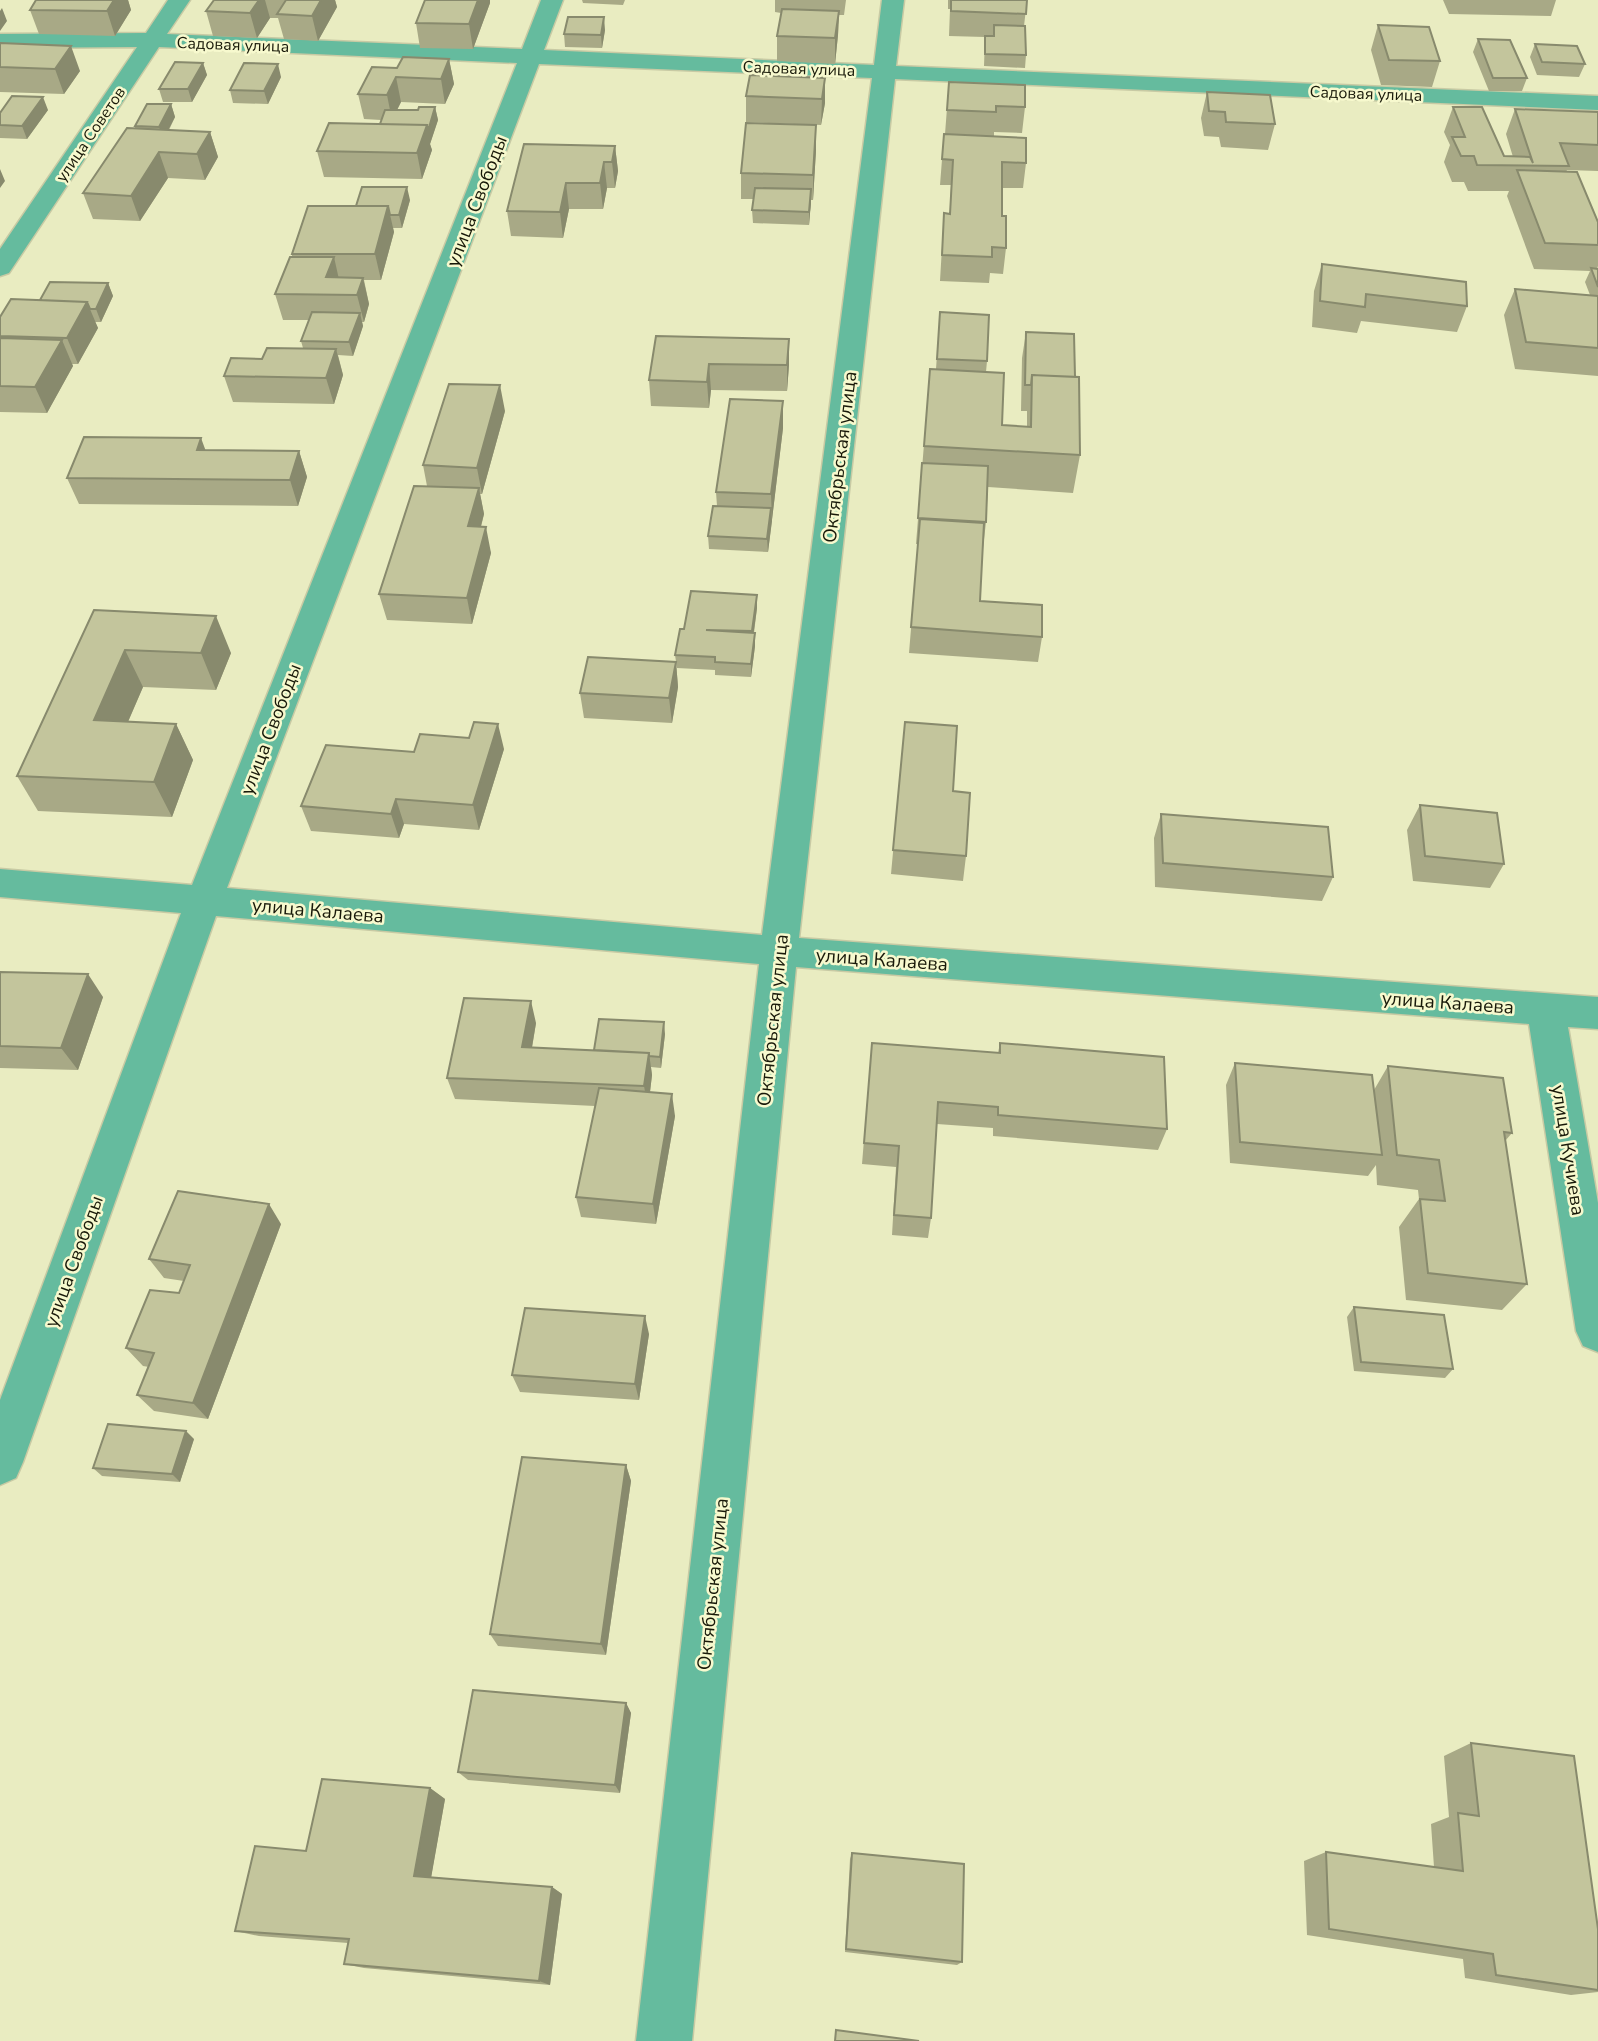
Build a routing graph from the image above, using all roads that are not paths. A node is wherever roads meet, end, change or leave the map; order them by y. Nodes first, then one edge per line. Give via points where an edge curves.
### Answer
1 (179, 0) edge
2 (552, 0) edge
3 (893, 0) edge
4 (152, 40) junction
5 (0, 41) edge
6 (532, 57) junction
7 (885, 72) junction
8 (1598, 103) edge
9 (0, 268) edge
10 (0, 883) edge
11 (204, 900) junction
12 (779, 951) junction
13 (1546, 1010) junction
14 (1598, 1013) edge
15 (1598, 1331) edge
16 (0, 1462) edge
17 (664, 2041) edge

1 - 4 street, улица Советов
2 - 6 street, улица Свободы
3 - 7 street, Октябрьская улица
4 - 5 street, Садовая улица
4 - 6 street, Садовая улица
4 - 9 street, улица Советов
6 - 7 street, Садовая улица
6 - 11 street, улица Свободы
7 - 8 street, Садовая улица
7 - 12 street, Октябрьская улица
10 - 11 street, улица Калаева
11 - 12 street, улица Калаева
11 - 16 street, улица Свободы
12 - 13 street, улица Калаева
12 - 17 street, Октябрьская улица
13 - 14 street, улица Калаева
13 - 15 street, улица Кучиева

